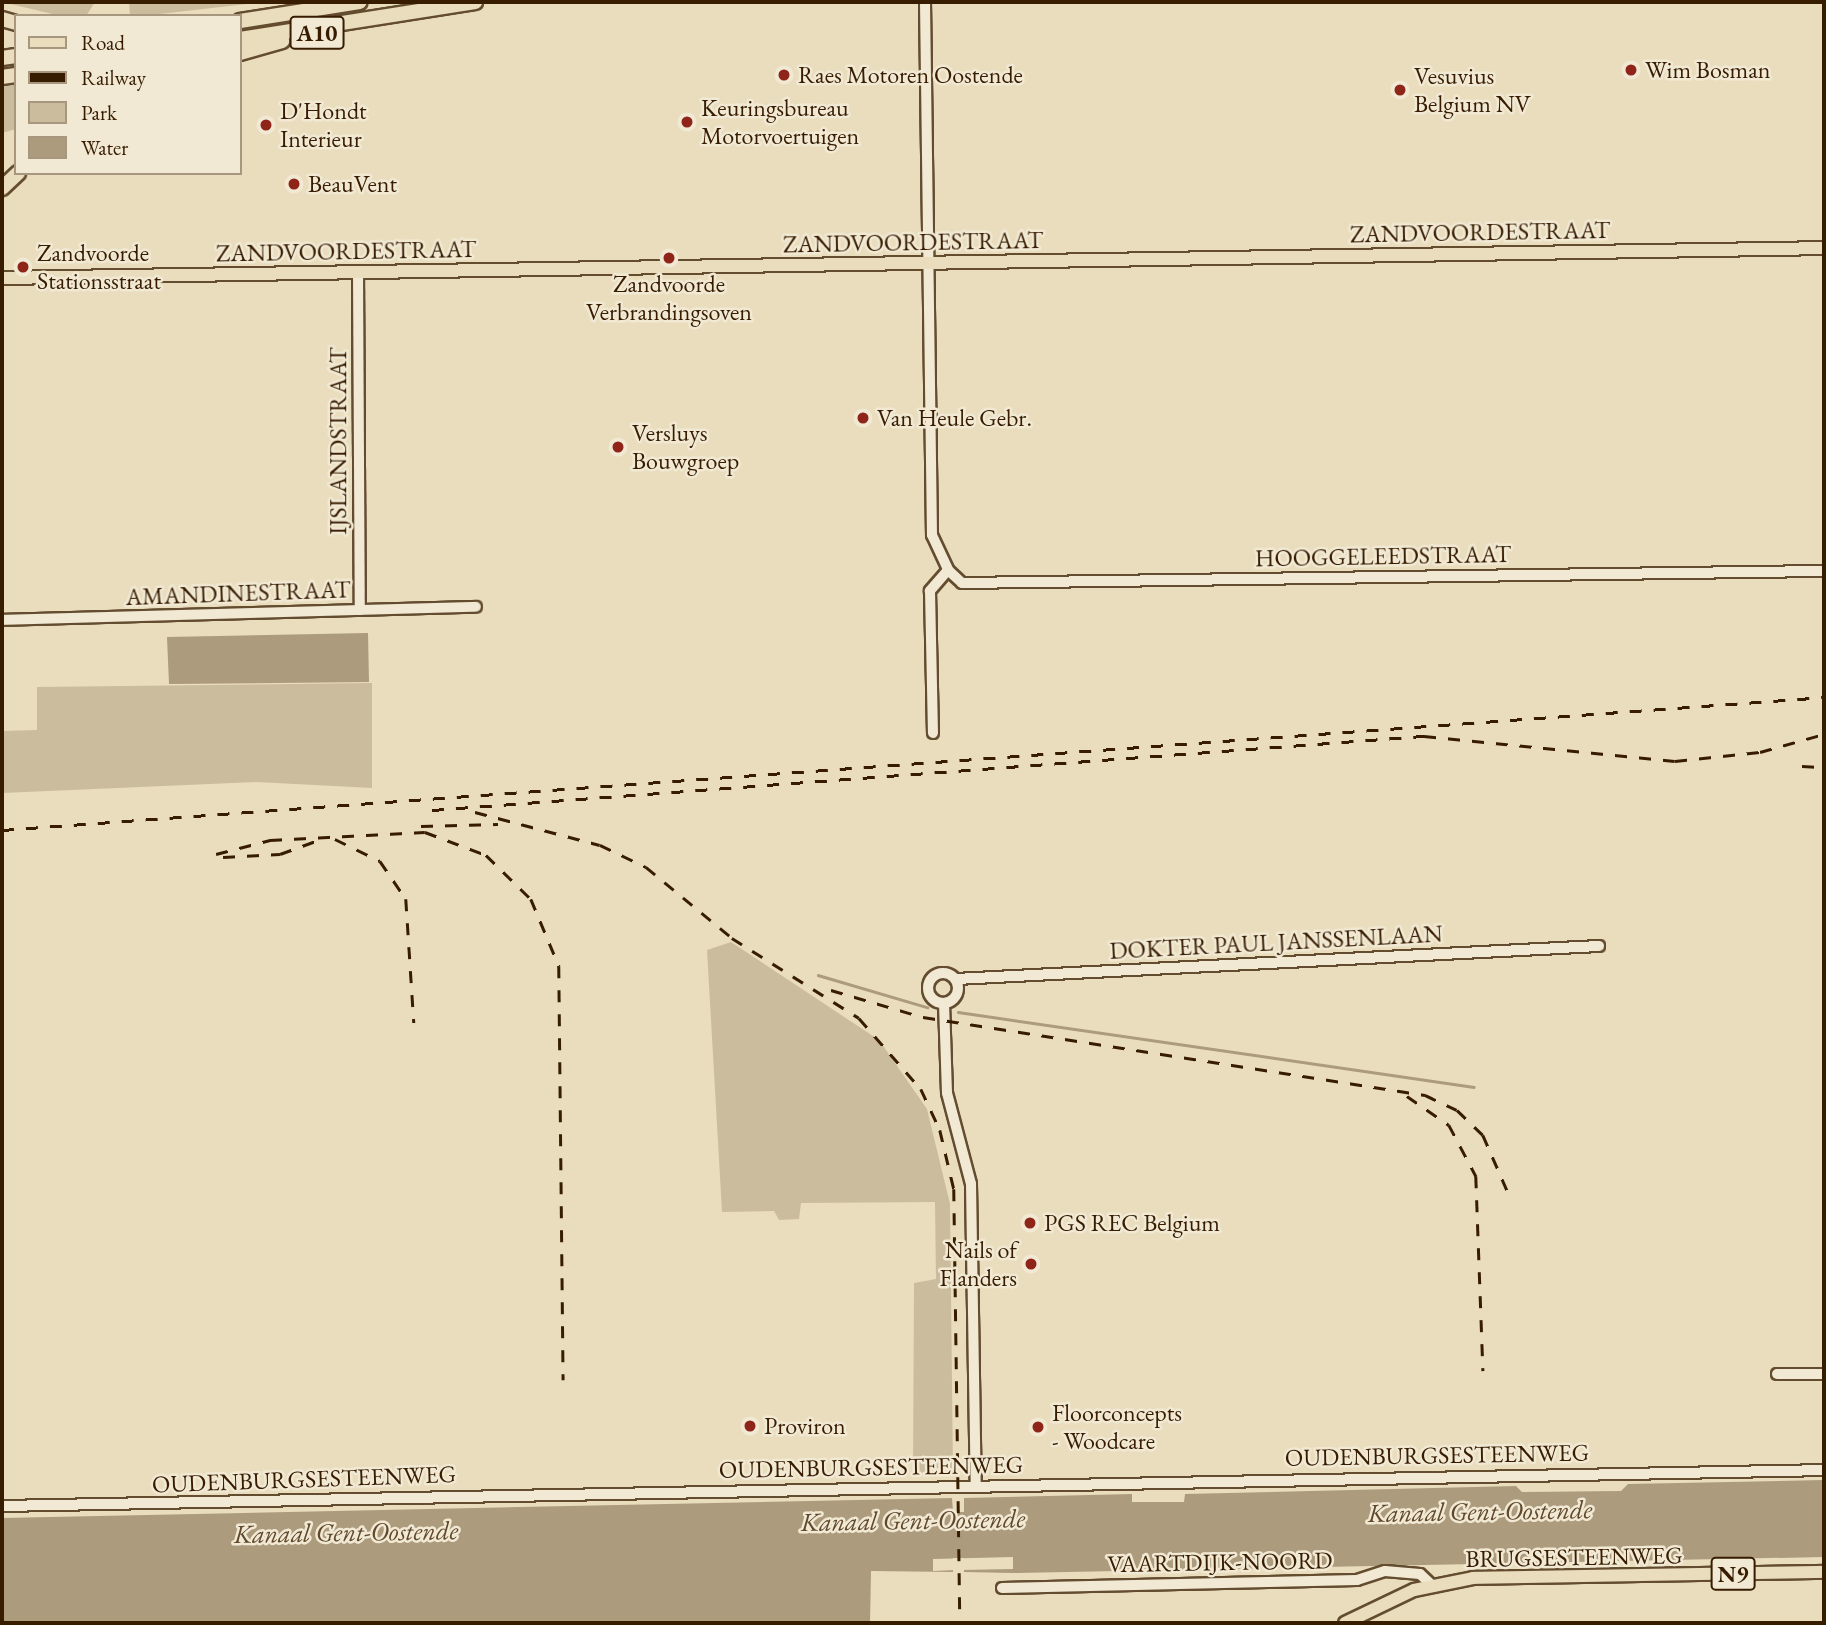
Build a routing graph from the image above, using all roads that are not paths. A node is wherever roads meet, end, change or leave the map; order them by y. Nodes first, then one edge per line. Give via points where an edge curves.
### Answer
1 (360, 2) edge
2 (475, 2) edge
3 (925, 2) edge
4 (395, 15) junction
5 (242, 21) edge
6 (242, 39) edge
7 (242, 53) edge
8 (16, 175) edge
9 (2, 188) edge
10 (1824, 248) edge
11 (928, 263) junction
12 (358, 271) junction
13 (2, 278) edge
14 (948, 570) junction
15 (1824, 571) edge
16 (476, 607) dead end
17 (360, 610) junction
18 (2, 620) edge
19 (933, 733) dead end
20 (1599, 946) dead end
21 (956, 979) junction
22 (944, 1003) junction
23 (1777, 1374) dead end
24 (1824, 1374) edge
25 (1824, 1470) edge
26 (975, 1486) junction
27 (2, 1506) edge
28 (1819, 1573) edge
29 (1432, 1585) junction
30 (1002, 1588) dead end
31 (1345, 1623) edge

1 - 5 highway, A10
2 - 4 highway, A10
3 - 11 street
4 - 6 highway, A10
4 - 7 highway, A10
8 - 9 highway
10 - 11 main road, ZANDVOORDESTRAAT
11 - 12 main road, ZANDVOORDESTRAAT
11 - 14 street via 932,535
12 - 13 main road, ZANDVOORDESTRAAT
12 - 17 street, IJSLANDSTRAAT
14 - 15 street, HOOGGELEEDSTRAAT via 962,583
14 - 19 street via 930,591
16 - 17 street, AMANDINESTRAAT
17 - 18 street, AMANDINESTRAAT
20 - 21 street, DOKTER PAUL JANSSENLAAN
21 - 22 street, DOKTER PAUL JANSSENLAAN via 957,995
21 - 22 street, DOKTER PAUL JANSSENLAAN via 938,974 929,984 930,996
22 - 26 street, DOKTER PAUL JANSSENLAAN via 947,1093 971,1184
23 - 24 street
25 - 26 street, OUDENBURGSESTEENWEG
26 - 27 street, OUDENBURGSESTEENWEG
28 - 29 main road, BRUGSESTEENWEG / N9 via 1482,1578
29 - 30 street, VAARTDIJK-NOORD via 1420,1574 1379,1571 1357,1580
29 - 31 main road, BRUGSESTEENWEG / N9

